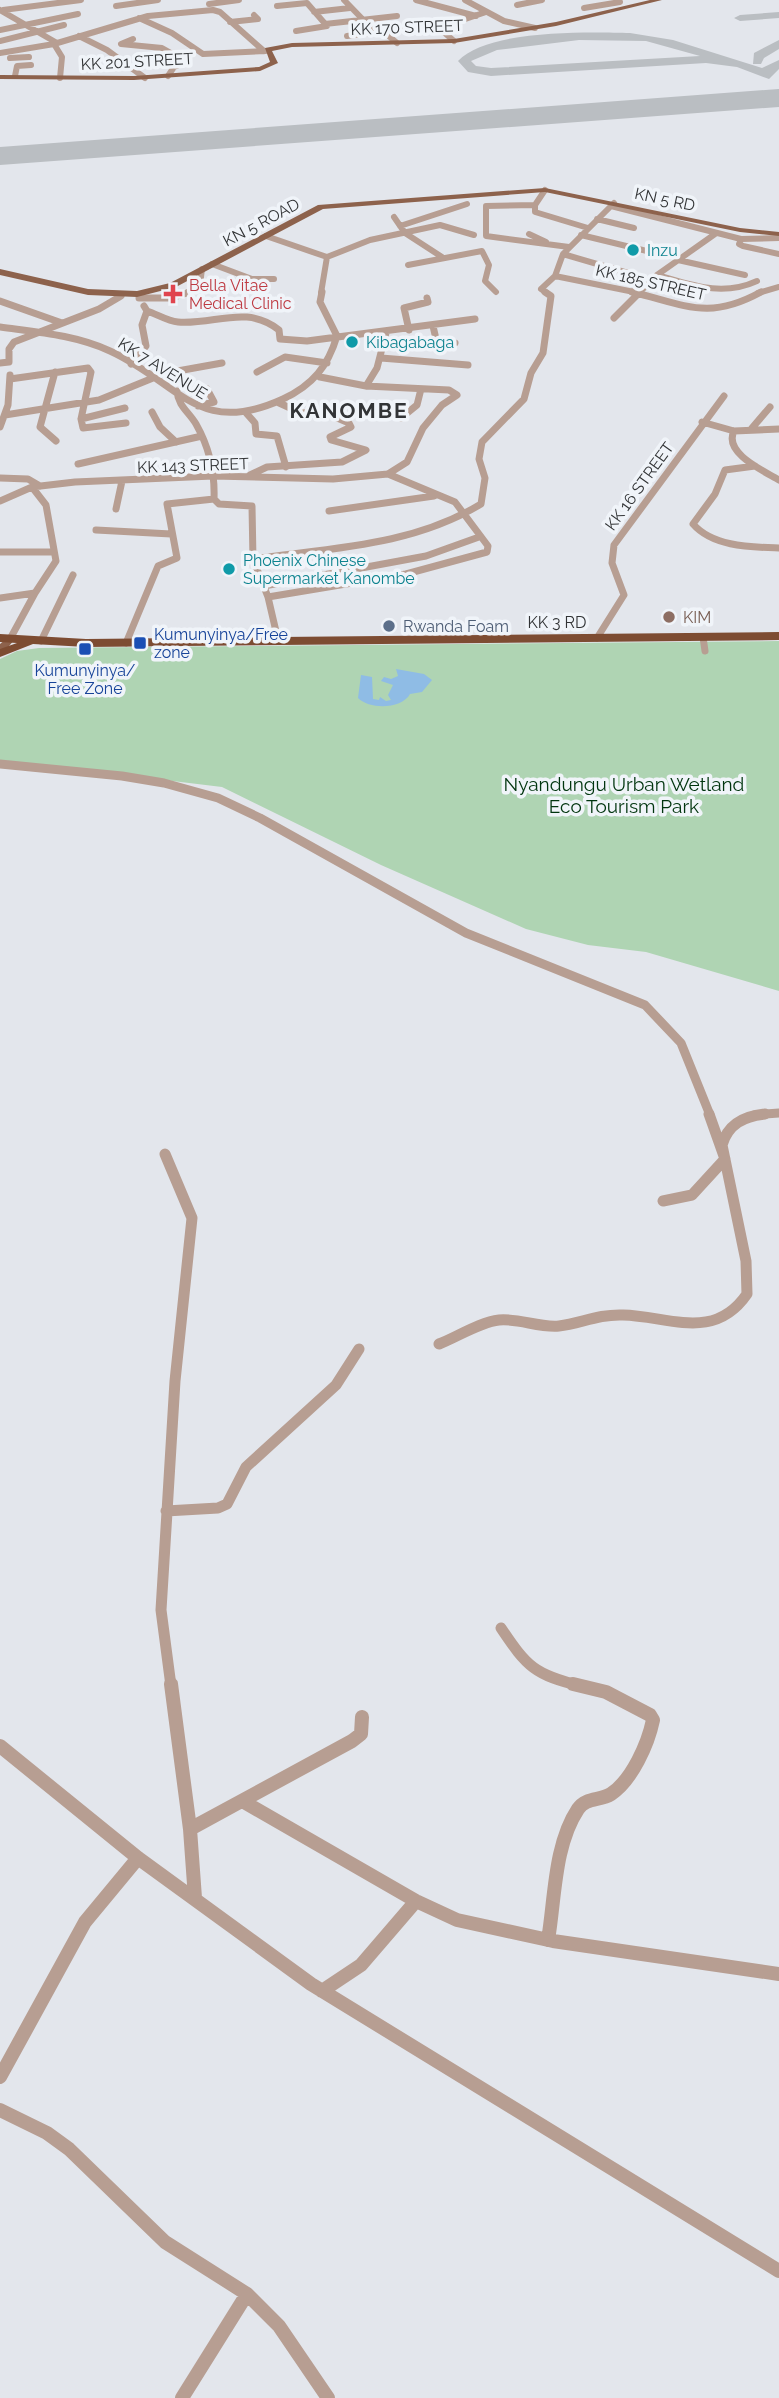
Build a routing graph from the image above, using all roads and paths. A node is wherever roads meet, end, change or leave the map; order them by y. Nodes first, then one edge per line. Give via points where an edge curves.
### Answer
1 (81, 0) edge
2 (158, 0) edge
3 (239, 0) edge
4 (344, 0) edge
5 (416, 0) edge
6 (465, 0) edge
7 (542, 0) edge
8 (585, 0) edge
9 (659, 0) edge
10 (620, 2) dead end
11 (179, 4) dead end
12 (209, 5) edge
13 (517, 5) dead end
14 (116, 6) dead end
15 (277, 6) dead end
16 (595, 6) junction
17 (153, 7) dead end
18 (437, 7) junction
19 (350, 8) junction
20 (584, 8) dead end
21 (2, 10) edge
22 (187, 11) junction
23 (314, 12) junction
24 (486, 12) junction
25 (605, 12) junction
26 (78, 14) dead end
27 (159, 14) junction
28 (254, 15) dead end
29 (425, 15) dead end
30 (397, 16) dead end
31 (476, 16) junction
32 (139, 18) junction
33 (361, 20) junction
34 (325, 24) junction
35 (25, 25) junction
36 (64, 25) dead end
37 (232, 25) junction
38 (259, 25) dead end
39 (535, 28) junction
40 (402, 29) dead end
41 (0, 30) edge
42 (296, 31) dead end
43 (380, 32) junction
44 (37, 33) junction
45 (79, 36) junction
46 (347, 36) dead end
47 (133, 39) dead end
48 (454, 41) junction
49 (397, 43) junction
50 (0, 44) edge
51 (56, 44) junction
52 (266, 51) junction
53 (0, 53) edge
54 (29, 57) dead end
55 (0, 59) edge
56 (31, 65) dead end
57 (15, 76) junction
58 (168, 76) junction
59 (0, 77) edge
60 (60, 78) junction
61 (145, 78) junction
62 (545, 190) junction
63 (467, 204) dead end
64 (612, 204) junction
65 (535, 205) junction
66 (394, 217) dead end
67 (670, 217) junction
68 (597, 219) junction
69 (400, 226) junction
70 (588, 228) junction
71 (634, 228) dead end
72 (405, 233) junction
73 (529, 233) dead end
74 (715, 234) junction
75 (474, 235) dead end
76 (581, 235) junction
77 (266, 236) junction
78 (779, 236) edge
79 (741, 239) junction
80 (546, 242) junction
81 (569, 247) junction
82 (563, 254) junction
83 (659, 254) dead end
84 (779, 254) edge
85 (327, 257) junction
86 (442, 257) junction
87 (678, 260) junction
88 (212, 264) junction
89 (408, 265) dead end
90 (202, 269) junction
91 (0, 272) edge
92 (628, 273) dead end
93 (657, 275) junction
94 (745, 275) dead end
95 (555, 276) junction
96 (274, 279) dead end
97 (757, 281) dead end
98 (779, 287) edge
99 (496, 292) dead end
100 (639, 293) junction
101 (121, 296) junction
102 (138, 296) junction
103 (427, 298) dead end
104 (0, 301) edge
105 (147, 311) junction
106 (614, 318) dead end
107 (475, 319) dead end
108 (62, 323) junction
109 (433, 326) junction
110 (0, 327) edge
111 (409, 330) junction
112 (41, 332) junction
113 (386, 333) junction
114 (337, 336) junction
115 (455, 343) dead end
116 (381, 358) junction
117 (9, 362) junction
118 (0, 363) edge
119 (222, 363) dead end
120 (327, 363) junction
121 (131, 364) junction
122 (468, 365) dead end
123 (55, 372) junction
124 (257, 372) dead end
125 (320, 377) junction
126 (153, 378) junction
127 (10, 379) junction
128 (165, 385) junction
129 (366, 386) junction
130 (207, 389) dead end
131 (421, 389) junction
132 (177, 391) junction
133 (724, 396) dead end
134 (277, 402) junction
135 (85, 403) junction
136 (198, 406) junction
137 (770, 407) dead end
138 (47, 408) junction
139 (125, 408) dead end
140 (152, 412) dead end
141 (247, 414) junction
142 (5, 415) junction
143 (401, 418) dead end
144 (81, 419) junction
145 (702, 422) junction
146 (126, 423) dead end
147 (0, 427) edge
148 (752, 428) junction
149 (779, 429) edge
150 (733, 431) junction
151 (202, 436) junction
152 (57, 441) dead end
153 (176, 442) junction
154 (78, 464) dead end
155 (755, 466) junction
156 (286, 467) junction
157 (388, 474) junction
158 (213, 476) junction
159 (237, 477) junction
160 (0, 478) edge
161 (779, 480) edge
162 (122, 481) junction
163 (36, 487) junction
164 (436, 495) junction
165 (214, 499) junction
166 (0, 501) edge
167 (116, 509) dead end
168 (329, 510) dead end
169 (465, 516) junction
170 (96, 530) dead end
171 (171, 534) junction
172 (479, 537) junction
173 (779, 548) edge
174 (0, 552) edge
175 (54, 552) junction
176 (253, 559) junction
177 (73, 575) dead end
178 (264, 586) junction
179 (35, 593) junction
180 (268, 597) junction
181 (0, 598) edge
182 (779, 636) edge
183 (703, 637) junction
184 (5, 638) edge
185 (597, 638) junction
186 (278, 640) junction
187 (39, 641) junction
188 (126, 643) junction
189 (705, 651) dead end
190 (0, 652) edge
191 (0, 764) edge
192 (779, 1112) edge
193 (165, 1154) dead end
194 (725, 1159) junction
195 (663, 1201) dead end
196 (439, 1344) dead end
197 (359, 1349) dead end
198 (166, 1511) junction
199 (501, 1628) dead end
200 (362, 1717) dead end
201 (0, 1746) edge
202 (244, 1802) junction
203 (190, 1829) junction
204 (138, 1858) junction
205 (195, 1898) junction
206 (416, 1901) junction
207 (548, 1940) junction
208 (779, 1975) edge
209 (322, 1991) junction
210 (0, 2077) edge
211 (0, 2110) edge
212 (779, 2271) edge
213 (247, 2294) junction
214 (182, 2398) edge
215 (328, 2398) edge

1 - 21 street
2 - 14 street
3 - 12 street
4 - 19 street
5 - 18 street
6 - 24 street
7 - 13 street
8 - 16 street
9 - 25 main road, KK 170 STREET
10 - 16 street
11 - 22 street
12 - 22 street
12 - 37 street
15 - 23 street via 307,3
16 - 20 street
16 - 25 street
17 - 27 street
18 - 29 street
18 - 31 street
19 - 23 street
19 - 33 street
21 - 35 street
22 - 27 street
23 - 34 street
24 - 31 street
24 - 39 street
25 - 39 main road, KK 170 STREET
26 - 35 street
27 - 32 street
28 - 37 street via 257,19
30 - 33 street
31 - 48 street via 439,28
32 - 45 street
32 - 52 street via 203,54
33 - 34 street
33 - 43 street
34 - 42 street
35 - 41 street
35 - 44 street
36 - 44 street
37 - 38 street
37 - 52 street
39 - 48 main road, KK 170 STREET
40 - 43 street
43 - 46 street
43 - 49 street
44 - 50 street
44 - 51 street
45 - 51 street
45 - 61 street
47 - 58 street via 121,44 162,48 187,62 174,67
48 - 49 main road, KK 170 STREET
49 - 52 main road, KK 170 STREET via 326,42
51 - 53 street
51 - 60 street via 53,47 62,57
52 - 58 main road, KK 201 STREET via 274,63 260,69
54 - 55 street
56 - 57 street via 17,66
57 - 59 main road, KK 201 STREET
57 - 60 main road, KK 201 STREET
58 - 61 main road, KK 201 STREET
60 - 61 main road, KK 201 STREET
62 - 64 main road, KN 5 RD via 568,190
62 - 65 street
62 - 77 main road, KN 5 ROAD via 337,204 306,213
63 - 69 street
64 - 67 main road, KN 5 RD
64 - 68 street
65 - 70 street via 535,212 544,216
65 - 80 street via 486,206 485,235 522,243
66 - 69 street
67 - 74 street
67 - 78 main road, KN 5 RD
68 - 70 street
68 - 71 street
69 - 72 street
70 - 76 street
72 - 75 street via 443,225
72 - 85 street
72 - 86 street
73 - 80 street
74 - 79 street
74 - 87 street
76 - 81 street
76 - 83 street
77 - 85 street
77 - 88 main road, KN 5 ROAD
78 - 79 street
79 - 84 street via 743,246
80 - 81 street
81 - 82 street
82 - 92 street
82 - 95 street
85 - 114 street via 320,302
86 - 89 street
86 - 99 street via 483,252 489,265 485,281
87 - 93 street
87 - 94 street
88 - 90 main road, KN 5 ROAD
88 - 96 street via 252,279
90 - 102 main road, KN 5 ROAD
90 - 102 street via 200,285 181,296
91 - 101 main road, KN 5 ROAD
93 - 97 street via 720,292 739,291
93 - 100 street
95 - 100 street, KK 185 STREET
95 - 169 street via 541,289 551,296 542,357 531,373 524,399 482,442 479,459 485,493 481,504
98 - 100 street, KK 185 STREET via 735,306 706,310
100 - 106 street
101 - 102 main road, KN 5 ROAD
101 - 108 street
102 - 105 street
103 - 111 street via 428,302 404,308
104 - 108 street
105 - 114 street via 180,322 241,314 272,323 279,330 278,337 286,340
105 - 121 street via 142,325 146,346
107 - 109 street
108 - 112 street
109 - 111 street
109 - 115 street via 436,338
110 - 112 street, KK 7 AVENUE
111 - 113 street
112 - 117 street via 14,342
112 - 121 street, KK 7 AVENUE via 99,347
113 - 114 street
113 - 116 street
114 - 120 street
116 - 122 street
116 - 129 street
117 - 118 street
117 - 127 street
119 - 128 street via 172,372
120 - 124 street via 285,357
120 - 125 street
121 - 126 street, KK 7 AVENUE
123 - 127 street
123 - 135 street via 91,369
123 - 138 street
125 - 129 street
125 - 134 street, KK 7 AVENUE
126 - 128 street, KK 7 AVENUE
126 - 135 street
127 - 142 street
128 - 132 street, KK 7 AVENUE
129 - 131 street
130 - 136 street via 214,402
131 - 143 street via 417,405
131 - 157 street via 449,390 457,395 423,428 407,462
132 - 136 street, KK 7 AVENUE
132 - 151 street via 180,407
133 - 145 street, KK 16 STREET
134 - 141 street, KK 7 AVENUE
134 - 156 street via 301,413 323,412 349,423 351,427 331,440 366,450 342,462
135 - 138 street
135 - 144 street
136 - 141 street, KK 7 AVENUE via 221,416
137 - 148 street
138 - 142 street
138 - 152 street via 40,428
139 - 144 street
140 - 153 street
141 - 156 street via 255,423 256,434 277,436
142 - 147 street
144 - 146 street via 85,430
145 - 150 street
145 - 185 street, KK 16 STREET via 614,545 612,563 624,595
148 - 149 street
148 - 150 street
150 - 155 street via 733,446
151 - 153 street
151 - 158 street
153 - 154 street
155 - 161 street
155 - 173 street via 724,470 715,494 693,524 699,532 732,543
156 - 159 street via 267,467
157 - 159 street, KK 143 STREET via 333,479
157 - 164 street
158 - 159 street, KK 143 STREET
158 - 162 street, KK 143 STREET
158 - 165 street
160 - 163 street, KK 143 STREET via 28,479
162 - 163 street, KK 143 STREET
162 - 167 street
163 - 166 street
163 - 175 street via 46,505
164 - 168 street
164 - 169 street via 455,502
165 - 171 street via 167,504
165 - 176 street via 219,504 251,505
169 - 172 street
169 - 176 street via 384,540
170 - 171 street
171 - 188 street via 177,558 158,566
172 - 178 street via 426,556
172 - 180 street via 488,546 487,552 443,567
174 - 175 street
175 - 179 street via 57,561
176 - 178 street
177 - 187 street
178 - 180 street
179 - 181 street
179 - 184 street
180 - 186 street
182 - 183 highway, KK 3 RD
183 - 185 highway, KK 3 RD
183 - 189 street
184 - 187 highway, KK 3 RD
184 - 190 main road
185 - 186 highway, KK 3 RD
186 - 188 highway, KK 3 RD
187 - 188 highway, KK 3 RD
187 - 190 highway
191 - 194 street via 122,776 218,798 466,933 645,1005 681,1043
192 - 194 street via 729,1126 722,1145
193 - 198 street via 193,1226
194 - 195 street via 692,1195
194 - 196 street via 746,1261 747,1294 725,1316 677,1324 624,1315 589,1317 559,1326 499,1320
197 - 198 street via 336,1385 246,1468 227,1504
198 - 203 street via 161,1573 163,1646
199 - 207 street via 526,1661 547,1678 606,1692 653,1720 627,1777 613,1792 586,1801 578,1809 564,1854
200 - 202 street via 362,1734
201 - 204 street
202 - 203 street
202 - 206 street
203 - 205 street
204 - 205 street
204 - 210 street via 85,1922
205 - 209 street
206 - 207 street via 482,1928
206 - 209 street via 361,1965
207 - 208 street
209 - 212 street
211 - 213 street via 69,2149 165,2242
213 - 214 street
213 - 215 street via 279,2326

